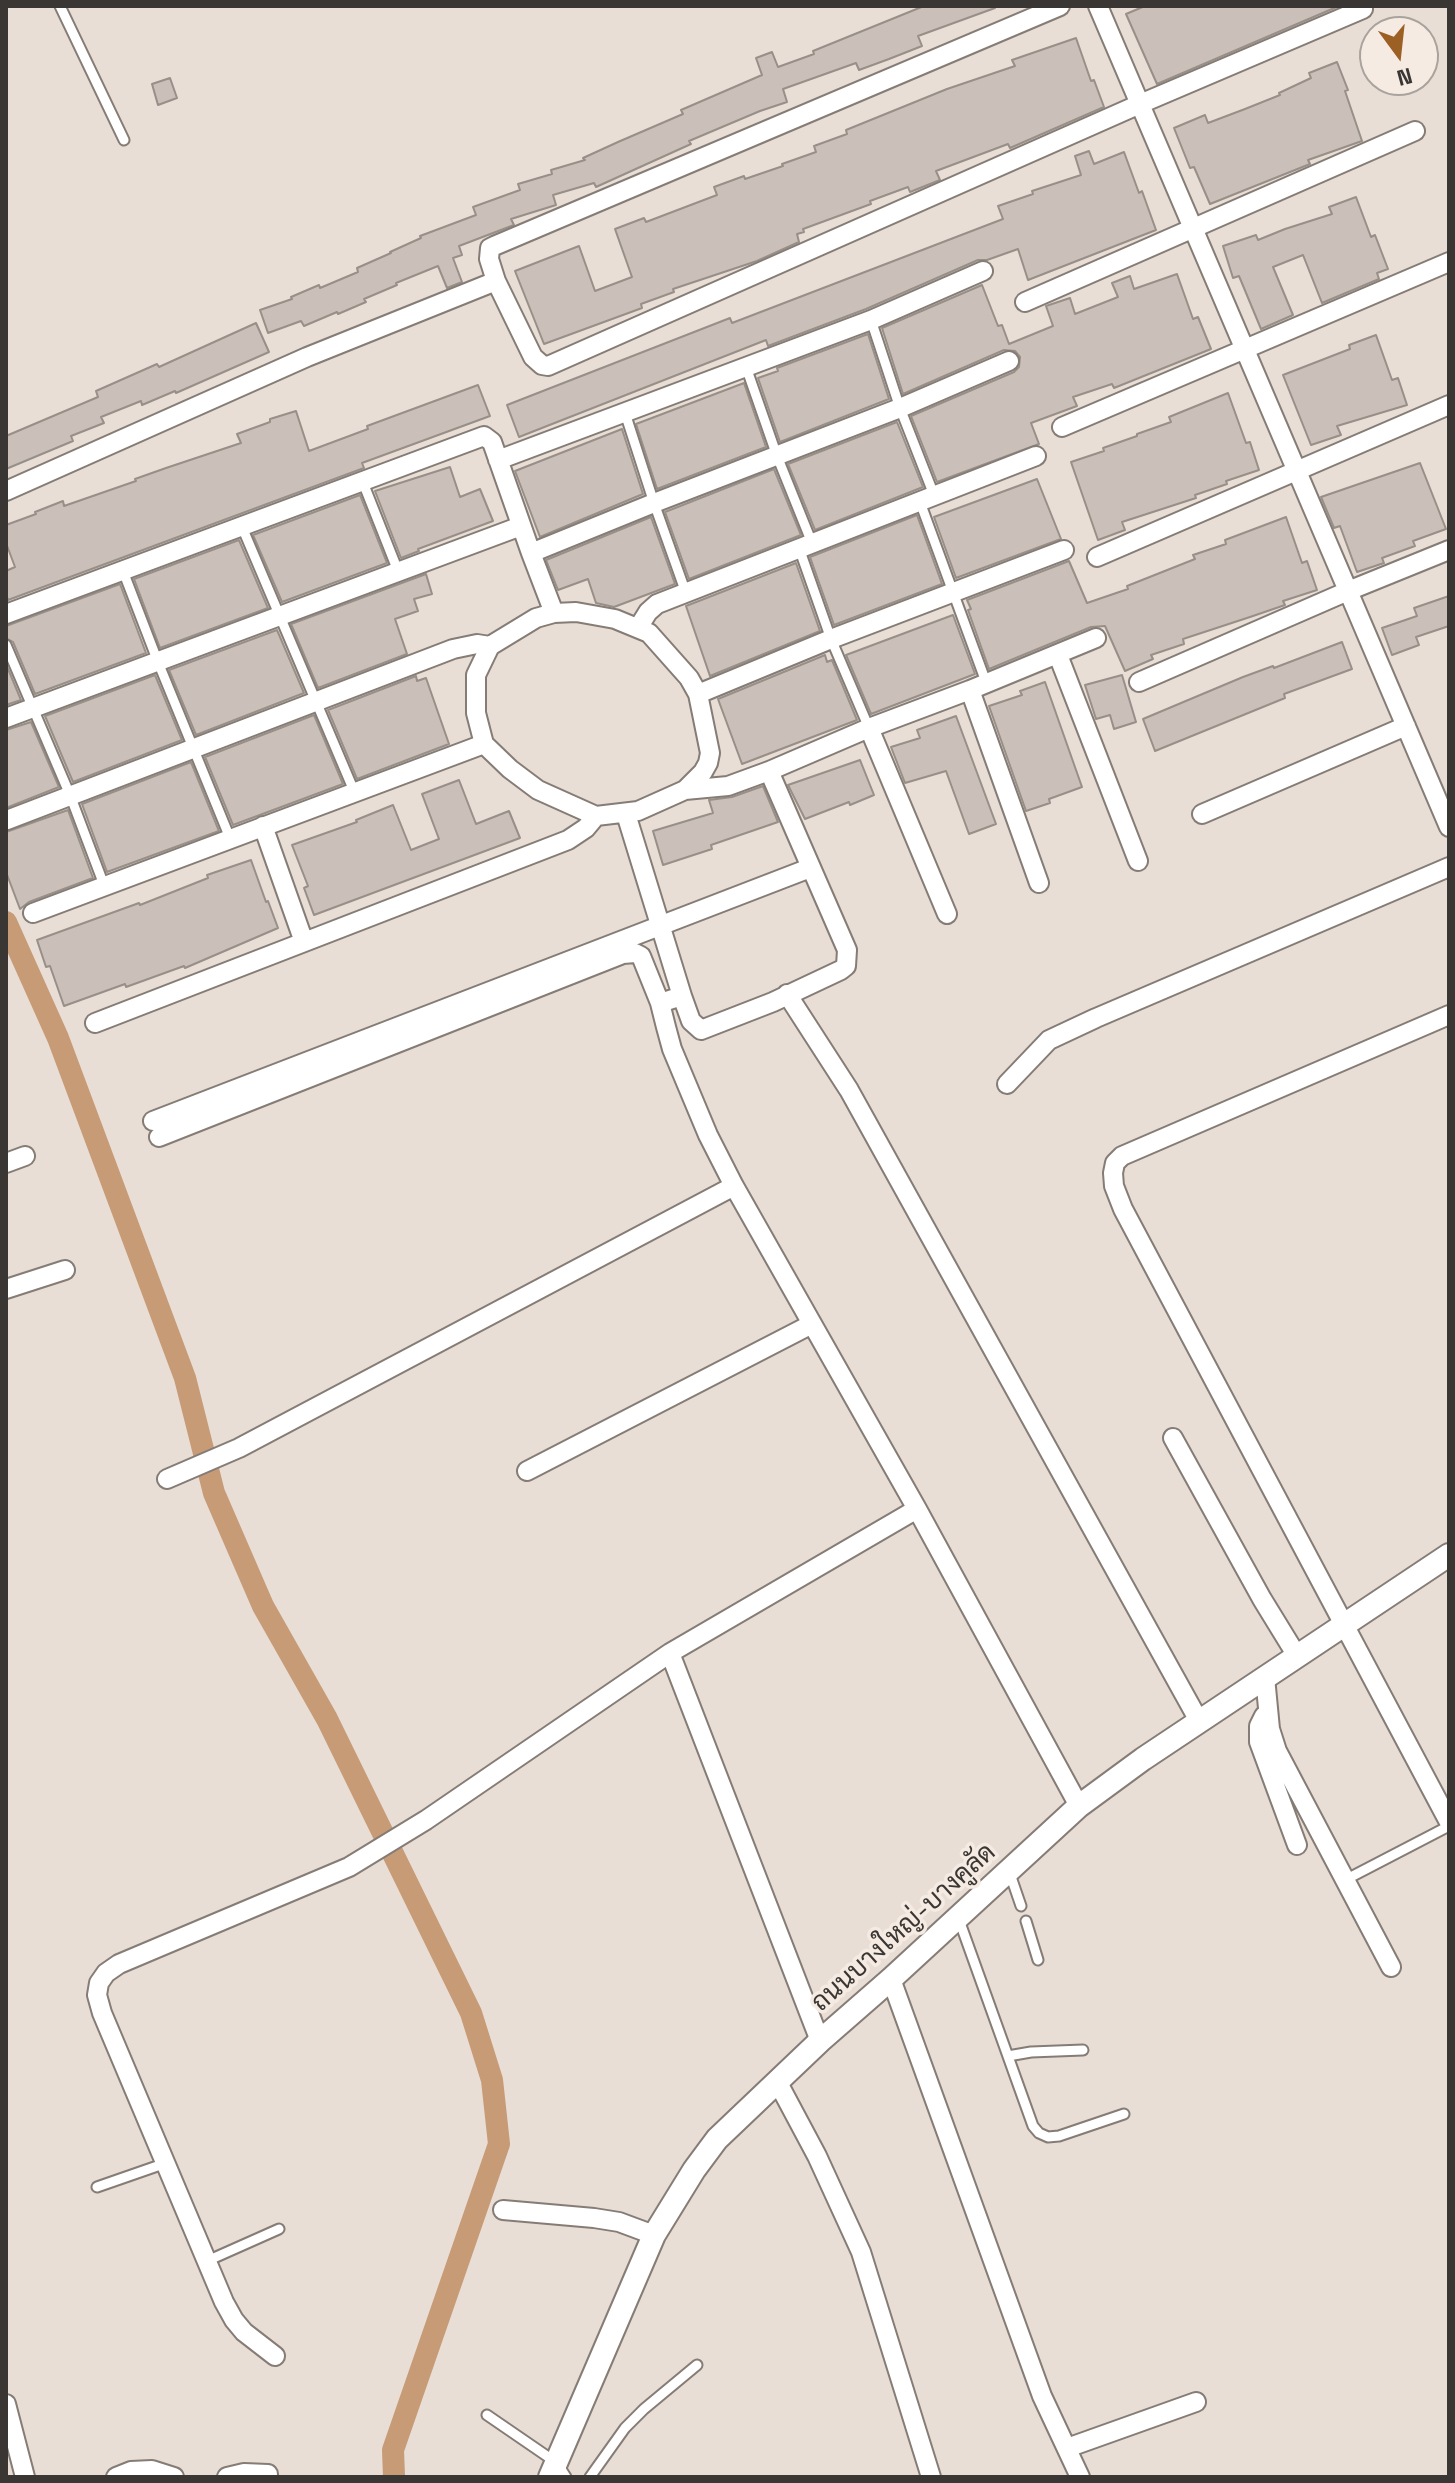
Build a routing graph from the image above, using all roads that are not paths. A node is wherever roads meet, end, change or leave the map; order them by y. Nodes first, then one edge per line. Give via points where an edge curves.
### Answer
1 (60, 6) edge
2 (1060, 6) edge
3 (1098, 6) edge
4 (1363, 9) dead end
5 (1140, 104) junction
6 (1415, 131) dead end
7 (124, 140) dead end
8 (1193, 228) junction
9 (1449, 262) edge
10 (983, 271) dead end
11 (496, 281) junction
12 (1025, 302) dead end
13 (871, 320) junction
14 (1245, 349) junction
15 (1009, 361) dead end
16 (746, 367) junction
17 (1449, 405) edge
18 (900, 408) junction
19 (625, 413) junction
20 (1062, 427) dead end
21 (777, 456) junction
22 (1036, 456) dead end
23 (498, 460) junction
24 (1297, 470) junction
25 (362, 480) junction
26 (6, 491) edge
27 (927, 498) junction
28 (654, 503) junction
29 (521, 526) junction
30 (242, 527) junction
31 (806, 546) junction
32 (1064, 550) dead end
33 (1449, 550) edge
34 (531, 553) junction
35 (1097, 557) dead end
36 (123, 571) junction
37 (398, 571) junction
38 (954, 591) junction
39 (1348, 591) junction
40 (686, 593) junction
41 (554, 613) junction
42 (6, 614) edge
43 (279, 615) junction
44 (638, 628) junction
45 (1096, 638) dead end
46 (831, 639) junction
47 (6, 645) edge
48 (490, 646) junction
49 (1058, 655) junction
50 (158, 662) junction
51 (1139, 682) dead end
52 (978, 686) junction
53 (698, 694) junction
54 (316, 700) junction
55 (32, 708) junction
56 (6, 718) edge
57 (1406, 726) junction
58 (869, 728) junction
59 (484, 744) junction
60 (196, 749) junction
61 (769, 771) junction
62 (685, 790) junction
63 (354, 791) junction
64 (70, 795) junction
65 (626, 814) junction
66 (1202, 814) dead end
67 (596, 816) junction
68 (7, 820) edge
69 (263, 826) junction
70 (1449, 827) edge
71 (230, 838) junction
72 (1138, 861) dead end
73 (1449, 867) edge
74 (810, 868) junction
75 (1039, 883) dead end
76 (104, 885) junction
77 (33, 913) dead end
78 (947, 914) dead end
79 (660, 924) junction
80 (304, 942) junction
81 (787, 994) junction
82 (682, 996) junction
83 (660, 1003) junction
84 (1449, 1015) edge
85 (95, 1023) dead end
86 (1007, 1084) dead end
87 (25, 1156) dead end
88 (6, 1163) edge
89 (734, 1186) junction
90 (65, 1270) dead end
91 (6, 1289) edge
92 (812, 1324) junction
93 (1173, 1438) dead end
94 (527, 1471) dead end
95 (175, 1476) dead end
96 (917, 1509) junction
97 (1448, 1559) edge
98 (1344, 1624) junction
99 (670, 1653) junction
100 (1297, 1656) junction
101 (1265, 1677) junction
102 (1267, 1710) junction
103 (1199, 1721) junction
104 (1079, 1806) junction
105 (1449, 1824) edge
106 (1297, 1845) dead end
107 (1009, 1870) junction
108 (1345, 1880) junction
109 (1021, 1906) dead end
110 (957, 1917) junction
111 (1026, 1921) dead end
112 (1038, 1960) dead end
113 (1391, 1967) dead end
114 (891, 1979) junction
115 (820, 2041) junction
116 (1083, 2050) dead end
117 (1008, 2056) junction
118 (777, 2081) junction
119 (1124, 2114) dead end
120 (166, 2163) junction
121 (97, 2187) dead end
122 (503, 2210) dead end
123 (279, 2229) dead end
124 (654, 2235) junction
125 (207, 2261) junction
126 (275, 2356) dead end
127 (697, 2365) dead end
128 (1196, 2402) dead end
129 (6, 2404) edge
130 (487, 2415) dead end
131 (1067, 2448) junction
132 (558, 2472) edge
133 (268, 2474) dead end
134 (25, 2477) edge
135 (116, 2477) edge
136 (174, 2477) edge
137 (227, 2477) edge
138 (590, 2477) edge
139 (931, 2477) edge
140 (1080, 2477) edge

1 - 7 lane
2 - 11 street via 494,246 489,259
3 - 5 street
4 - 5 street
5 - 8 street
5 - 11 street via 548,366 533,357
6 - 8 street
8 - 12 street
8 - 14 street
9 - 14 street
10 - 13 street
11 - 26 street via 307,357
13 - 16 street
13 - 18 lane
14 - 20 street
14 - 24 street
15 - 18 street
16 - 19 street
16 - 21 lane
17 - 24 street
18 - 21 street
18 - 27 lane
19 - 23 street
19 - 28 lane
21 - 28 street
21 - 31 lane
22 - 27 street
23 - 25 street via 484,436
23 - 29 street
24 - 35 street
24 - 39 street
25 - 30 street
25 - 37 lane
27 - 31 street
27 - 38 lane
28 - 34 street
28 - 40 lane
29 - 34 street
29 - 37 street
30 - 36 street
30 - 43 lane
31 - 40 street
31 - 46 lane
32 - 38 street
33 - 39 street
34 - 41 street
36 - 42 street
36 - 50 lane
37 - 43 street
38 - 46 street
38 - 52 lane
39 - 51 street
39 - 57 street
40 - 44 street via 657,604
41 - 44 street via 576,612
41 - 48 street
43 - 50 street
43 - 54 lane
44 - 53 street via 649,633
45 - 49 street
46 - 53 street
46 - 58 lane
47 - 55 lane
48 - 54 street via 453,649
48 - 59 street via 476,675 476,713
49 - 52 street
49 - 72 street
50 - 55 street
50 - 60 lane
52 - 58 street
52 - 75 street
53 - 62 street via 710,753 703,772
54 - 60 street
54 - 63 lane
55 - 56 street
55 - 64 lane
57 - 66 street
57 - 70 street
58 - 61 street
58 - 78 street
59 - 63 street
59 - 67 street via 538,790
60 - 64 street
60 - 71 lane
61 - 62 street via 728,786
61 - 74 street
62 - 65 street
63 - 69 street
64 - 68 street
64 - 76 lane
65 - 67 street
65 - 79 street
67 - 80 street via 568,840
69 - 71 street
69 - 80 street
71 - 76 street
73 - 86 street via 1049,1040
74 - 79 street
74 - 81 street via 847,960 841,970
76 - 77 street
79 - 82 street
79 - 83 street via 156,1129 623,954 641,956
80 - 85 street
81 - 82 street via 701,1030 691,1021
81 - 103 street via 849,1090
82 - 83 street
83 - 89 street via 672,1049
84 - 98 street via 1122,1156 1113,1173 1123,1209
87 - 88 street
89 - 92 street
89 - 95 street via 218,1459
90 - 91 street
92 - 94 street
92 - 96 street
93 - 100 street
96 - 99 street
96 - 104 street
97 - 98 street, ถนนบางใหญ่-บางคูลัด
98 - 100 street, ถนนบางใหญ่-บางคูลัด
98 - 105 street
99 - 115 street
99 - 120 street via 349,1867 106,1973 97,1995 102,2013
100 - 101 street, ถนนบางใหญ่-บางคูลัด
101 - 102 street
101 - 103 street, ถนนบางใหญ่-บางคูลัด
102 - 106 street via 1259,1742
102 - 108 street via 1277,1751
103 - 104 street, ถนนบางใหญ่-บางคูลัด
104 - 107 street, ถนนบางใหญ่-บางคูลัด
105 - 108 lane
107 - 109 lane
107 - 110 street, ถนนบางใหญ่-บางคูลัด
108 - 113 street
110 - 114 street, ถนนบางใหญ่-บางคูลัด
110 - 117 lane
111 - 112 lane
114 - 115 street, ถนนบางใหญ่-บางคูลัด
114 - 131 street via 1042,2396
115 - 118 street, ถนนบางใหญ่-บางคูลัด
116 - 117 lane
117 - 119 lane via 1039,2133 1059,2136
118 - 124 street, ถนนบางใหญ่-บางคูลัด via 717,2139
118 - 139 street via 861,2252
120 - 121 lane
120 - 125 street
122 - 124 street via 619,2222
123 - 125 lane
124 - 132 street, ถนนบางใหญ่-บางคูลัด
125 - 126 street via 234,2320
127 - 138 lane via 625,2428
128 - 131 street
129 - 134 street
130 - 132 lane
131 - 140 street
133 - 137 street
135 - 136 street via 152,2470

